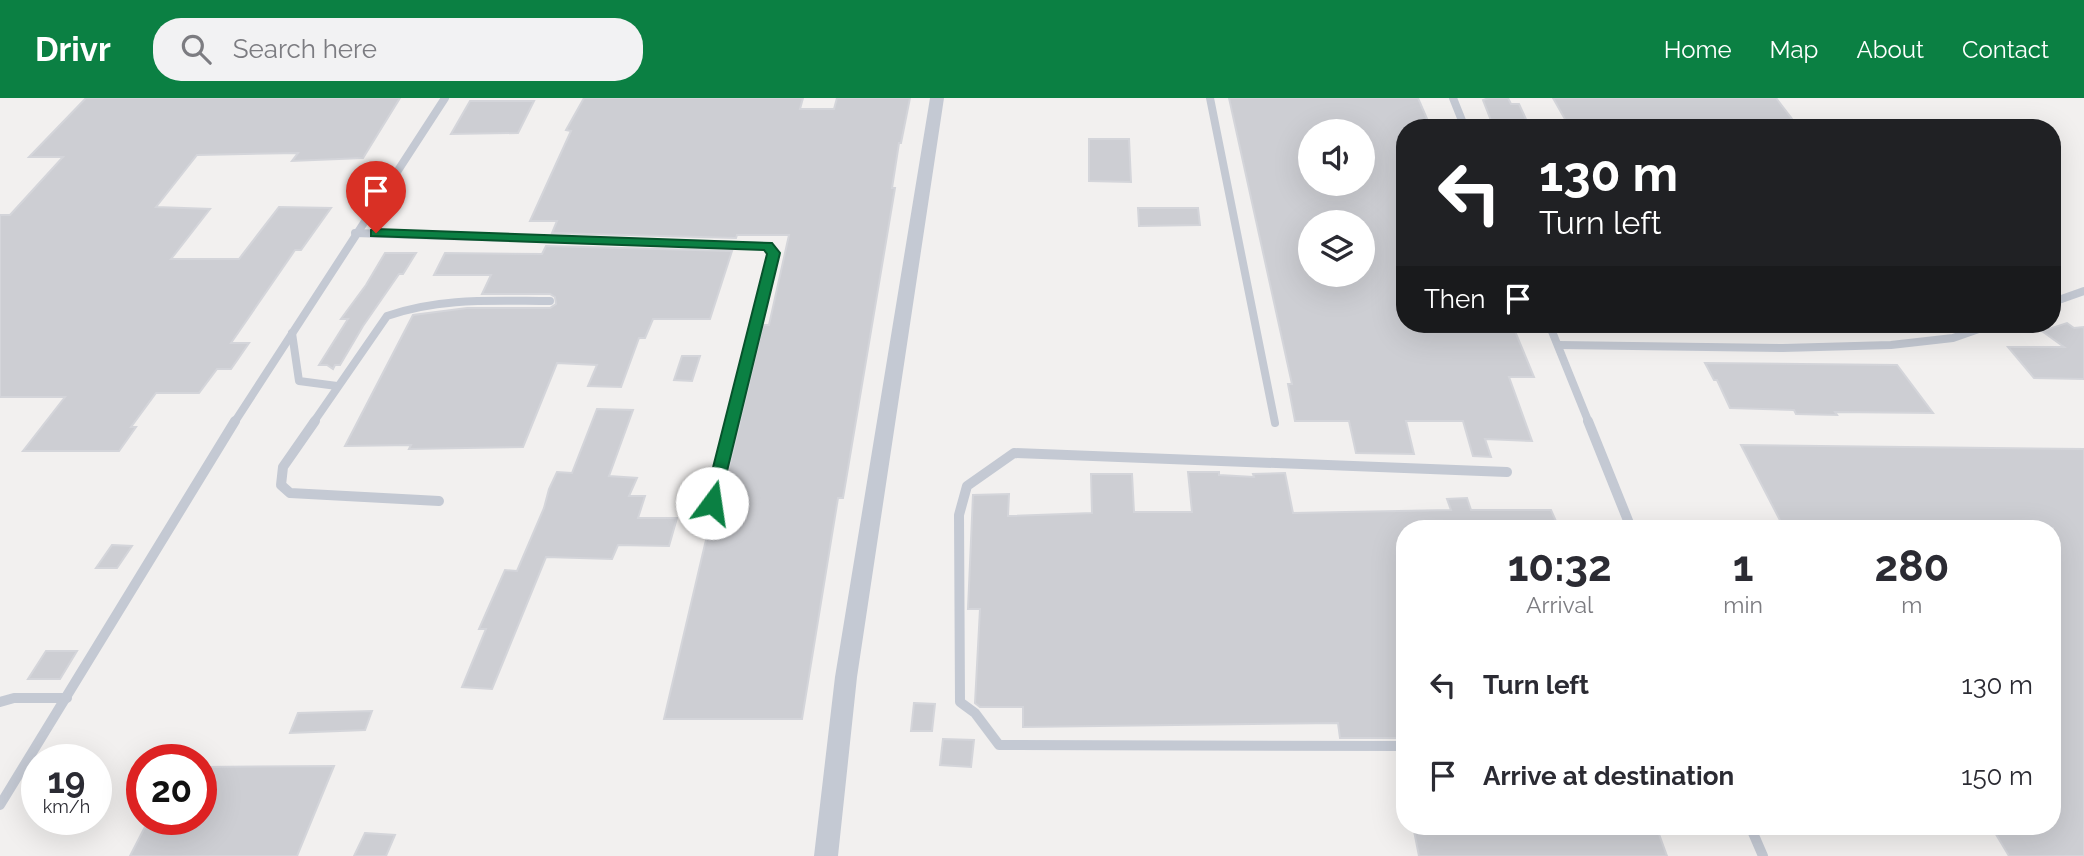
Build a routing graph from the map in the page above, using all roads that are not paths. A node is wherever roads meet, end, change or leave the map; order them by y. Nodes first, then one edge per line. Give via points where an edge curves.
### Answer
1 (445, 98) edge
2 (937, 98) edge
3 (1210, 98) edge
4 (1453, 98) edge
5 (1461, 119) edge
6 (355, 233) junction
7 (2084, 291) edge
8 (2061, 299) edge
9 (550, 301) dead end
10 (292, 332) junction
11 (1553, 333) edge
12 (1967, 333) edge
13 (1559, 345) junction
14 (337, 386) junction
15 (1275, 423) dead end
16 (1507, 472) dead end
17 (439, 501) dead end
18 (712, 503) dead end
19 (1628, 520) edge
20 (67, 698) junction
21 (0, 702) edge
22 (1396, 746) edge
23 (0, 805) edge
24 (1753, 835) edge
25 (827, 856) edge
26 (1761, 856) edge

1 - 6 lane
2 - 25 street via 846,677
3 - 15 lane
4 - 5 lane
6 - 10 lane
6 - 18 lane via 767,246 774,253
7 - 8 lane
9 - 14 lane via 408,307 387,316
10 - 14 lane via 299,381
10 - 20 lane
11 - 13 lane
12 - 13 lane via 1891,345
13 - 19 lane
14 - 17 lane via 283,467 281,485 290,493
16 - 22 lane via 1014,453 967,486 960,515 960,702 975,713 999,745
20 - 21 lane
20 - 23 lane
24 - 26 lane

